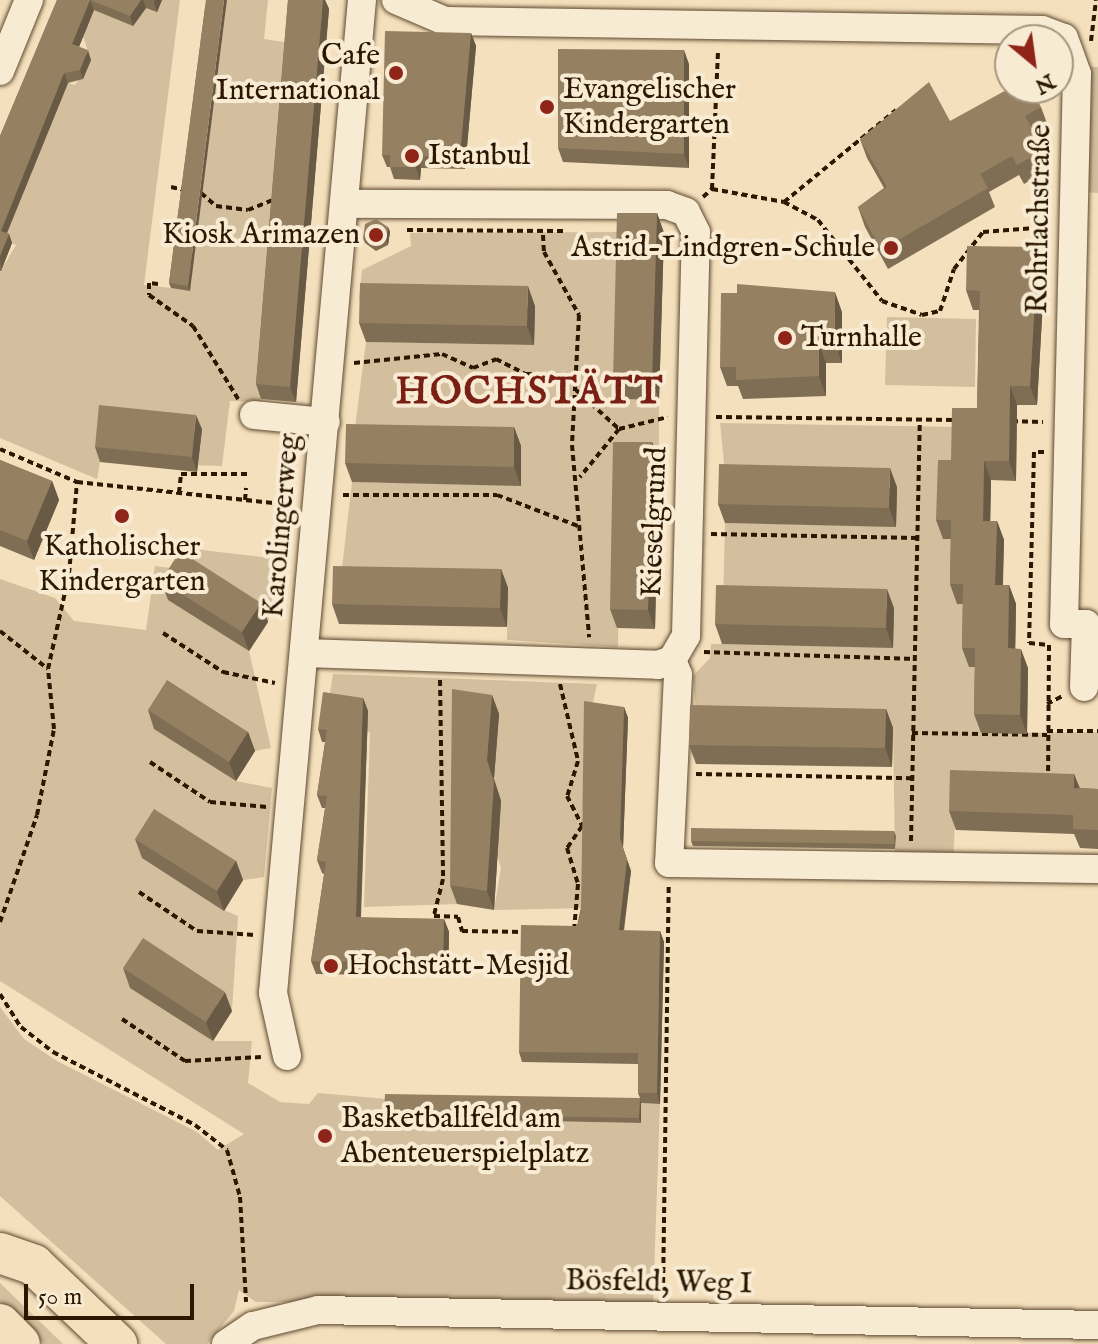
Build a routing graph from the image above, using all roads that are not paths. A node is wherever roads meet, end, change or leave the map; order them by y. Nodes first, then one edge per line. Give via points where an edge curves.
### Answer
1 (29, 0) edge
2 (362, 0) edge
3 (396, 0) edge
4 (0, 71) edge
5 (345, 204) junction
6 (254, 415) road end
7 (326, 422) junction
8 (1092, 624) edge
9 (304, 653) junction
10 (677, 656) junction
11 (1084, 687) dead end
12 (1098, 869) edge
13 (287, 1056) road end
14 (0, 1256) edge
15 (0, 1324) edge
16 (1098, 1325) edge
17 (20, 1344) edge
18 (84, 1344) edge
19 (117, 1344) edge
20 (226, 1344) edge

1 - 4 street
2 - 5 street, Karolingerweg
3 - 8 street, Rohrlachstraße via 445,21 1042,30 1064,38 1074,56 1064,624
5 - 7 street, Karolingerweg
5 - 10 street, Kieselgrund via 667,205 686,212 696,232 689,533
6 - 7 street
7 - 9 street, Karolingerweg
8 - 11 street, Rohrlachstraße
9 - 10 street via 574,662
9 - 13 street, Karolingerweg via 273,993
10 - 12 street, Kieselgrund via 669,863
14 - 18 highway
14 - 19 highway via 34,1265
15 - 17 highway
16 - 20 street, Bösfeld, Weg I via 318,1310 253,1326

